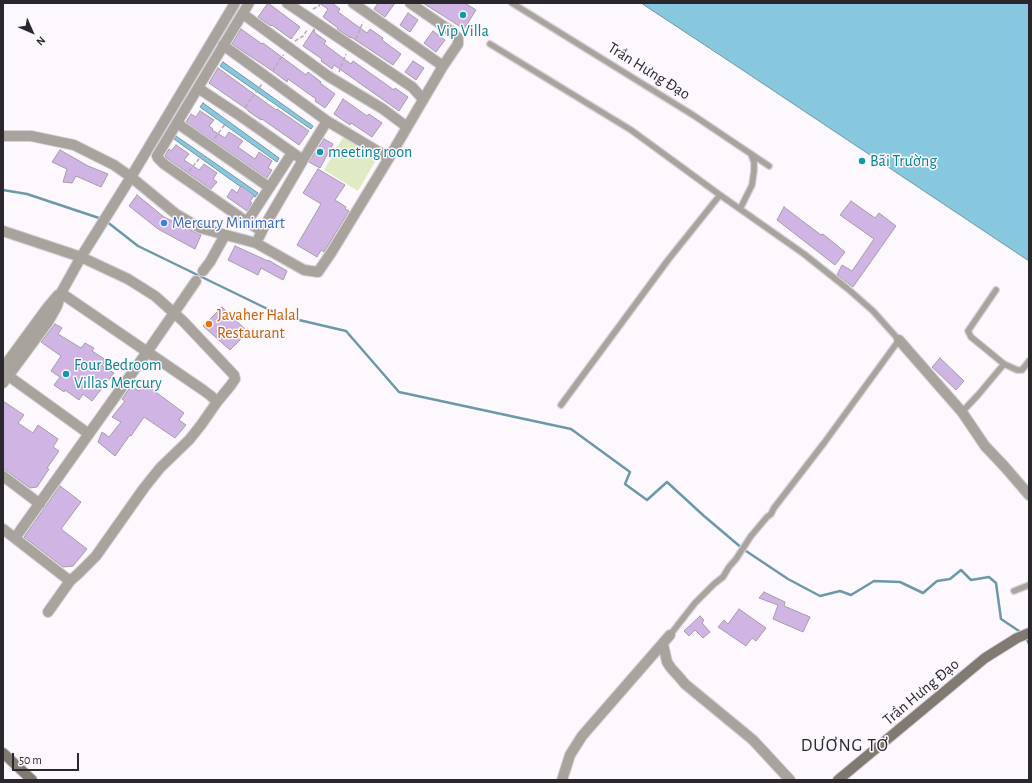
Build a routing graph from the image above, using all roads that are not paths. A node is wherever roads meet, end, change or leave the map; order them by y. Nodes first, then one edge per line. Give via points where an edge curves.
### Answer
1 (236, 3) edge
2 (249, 3) edge
3 (287, 3) edge
4 (353, 3) edge
5 (410, 3) edge
6 (512, 3) edge
7 (242, 14) junction
8 (490, 44) dead end
9 (223, 46) junction
10 (443, 66) junction
11 (198, 88) junction
12 (423, 99) junction
13 (327, 121) junction
14 (176, 123) junction
15 (407, 127) junction
16 (3, 136) edge
17 (292, 153) junction
18 (751, 154) junction
19 (389, 158) junction
20 (303, 160) junction
21 (769, 166) dead end
22 (132, 177) junction
23 (269, 187) junction
24 (720, 195) junction
25 (740, 209) junction
26 (247, 222) junction
27 (3, 231) edge
28 (262, 231) junction
29 (225, 235) junction
30 (256, 243) junction
31 (81, 257) junction
32 (203, 271) dead end
33 (196, 281) dead end
34 (996, 290) dead end
35 (61, 293) junction
36 (174, 313) junction
37 (900, 340) junction
38 (147, 352) junction
39 (1029, 361) edge
40 (1004, 364) junction
41 (4, 375) edge
42 (217, 402) junction
43 (561, 405) dead end
44 (962, 412) junction
45 (89, 434) junction
46 (3, 476) edge
47 (1029, 495) edge
48 (40, 504) junction
49 (3, 529) edge
50 (15, 538) junction
51 (70, 581) junction
52 (1029, 584) edge
53 (1014, 591) dead end
54 (48, 612) dead end
55 (1029, 633) edge
56 (670, 635) joint
57 (663, 644) junction
58 (3, 753) edge
59 (32, 780) edge
60 (562, 780) edge
61 (790, 780) edge
62 (838, 780) edge

1 - 22 street
2 - 7 street
3 - 12 street via 412,87
4 - 10 street
5 - 10 street via 458,38 458,44
6 - 18 lane, Trần Hưng Đạo
7 - 9 street
7 - 15 street
8 - 24 lane via 631,130
9 - 11 street
9 - 13 street
10 - 12 street
11 - 14 street
11 - 17 street
12 - 15 street
13 - 19 street
13 - 20 street
14 - 23 street
14 - 26 street via 158,158
15 - 19 street
16 - 22 street via 31,136 74,145
17 - 20 street
17 - 23 street
18 - 21 lane, Trần Hưng Đạo
18 - 25 lane via 754,162 752,185
19 - 30 street via 318,272 304,270
20 - 28 street
22 - 29 street via 176,214 200,228
22 - 31 street
23 - 26 street
24 - 25 lane
24 - 43 lane via 668,260
25 - 37 lane via 848,289
26 - 28 street
27 - 31 street
28 - 30 street
29 - 30 street
29 - 32 street
31 - 35 street
31 - 36 street via 128,278
33 - 36 street
34 - 40 lane via 968,331 970,337
35 - 38 street
35 - 41 street via 50,304
36 - 38 street
36 - 42 street via 234,375 235,379
37 - 44 street
37 - 56 lane via 723,577 695,603
38 - 42 street
38 - 45 street
39 - 40 lane via 1022,370
40 - 44 lane
41 - 45 street
42 - 51 street via 189,440 144,488 96,556
44 - 47 street via 985,446
45 - 48 street
46 - 48 street
48 - 50 street
49 - 50 street
50 - 51 street
51 - 54 street
52 - 53 lane
55 - 62 main road, Trần Hưng Đạo via 985,658
56 - 57 street
57 - 60 street via 582,736 570,755
57 - 61 street via 667,662 685,684 753,740
58 - 59 main road

